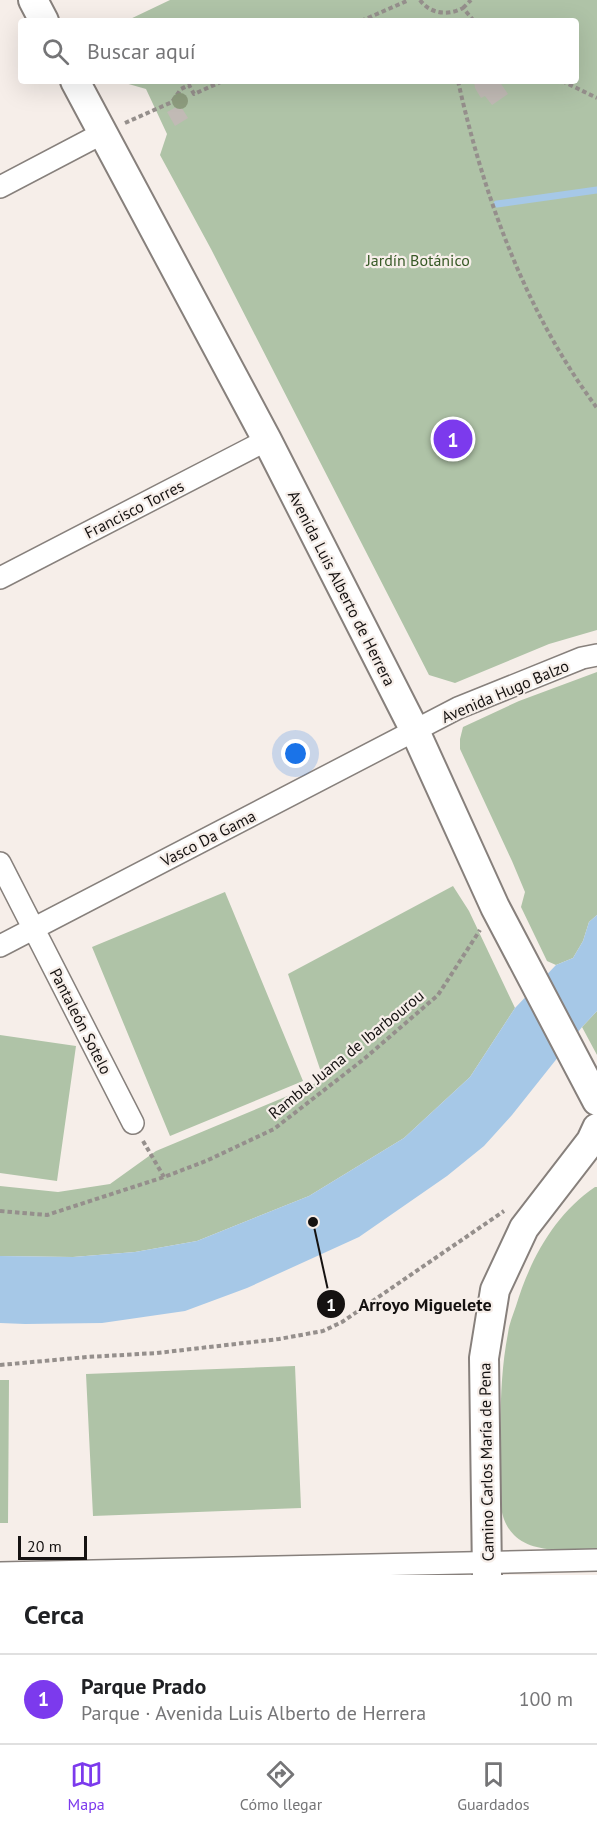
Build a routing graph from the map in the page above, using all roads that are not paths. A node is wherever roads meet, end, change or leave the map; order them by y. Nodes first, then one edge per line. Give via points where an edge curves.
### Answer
1 (33, 0) edge
2 (42, 18) edge
3 (77, 84) edge
4 (103, 133) junction
5 (0, 187) edge
6 (267, 440) junction
7 (0, 578) edge
8 (597, 655) edge
9 (415, 730) junction
10 (0, 863) edge
11 (35, 928) junction
12 (0, 946) edge
13 (597, 1101) edge
14 (133, 1122) road end
15 (597, 1128) edge
16 (597, 1560) edge
17 (487, 1568) edge
18 (0, 1573) edge
19 (32, 1574) edge

1 - 2 street
3 - 4 street, Avenida Luis Alberto de Herrera
4 - 5 street
4 - 6 street, Avenida Luis Alberto de Herrera
6 - 7 street, Francisco Torres
6 - 9 street, Avenida Luis Alberto de Herrera
8 - 9 street, Avenida Hugo Balzo via 458,708
9 - 11 street, Vasco Da Gama
9 - 13 street, Avenida Luis Alberto de Herrera via 495,907
10 - 11 street, Pantaleón Sotelo
11 - 12 street, Vasco Da Gama
11 - 14 street, Pantaleón Sotelo
15 - 17 street, Camino Carlos María de Pena via 525,1228 495,1290 484,1358
16 - 17 street
17 - 19 street
18 - 19 street

